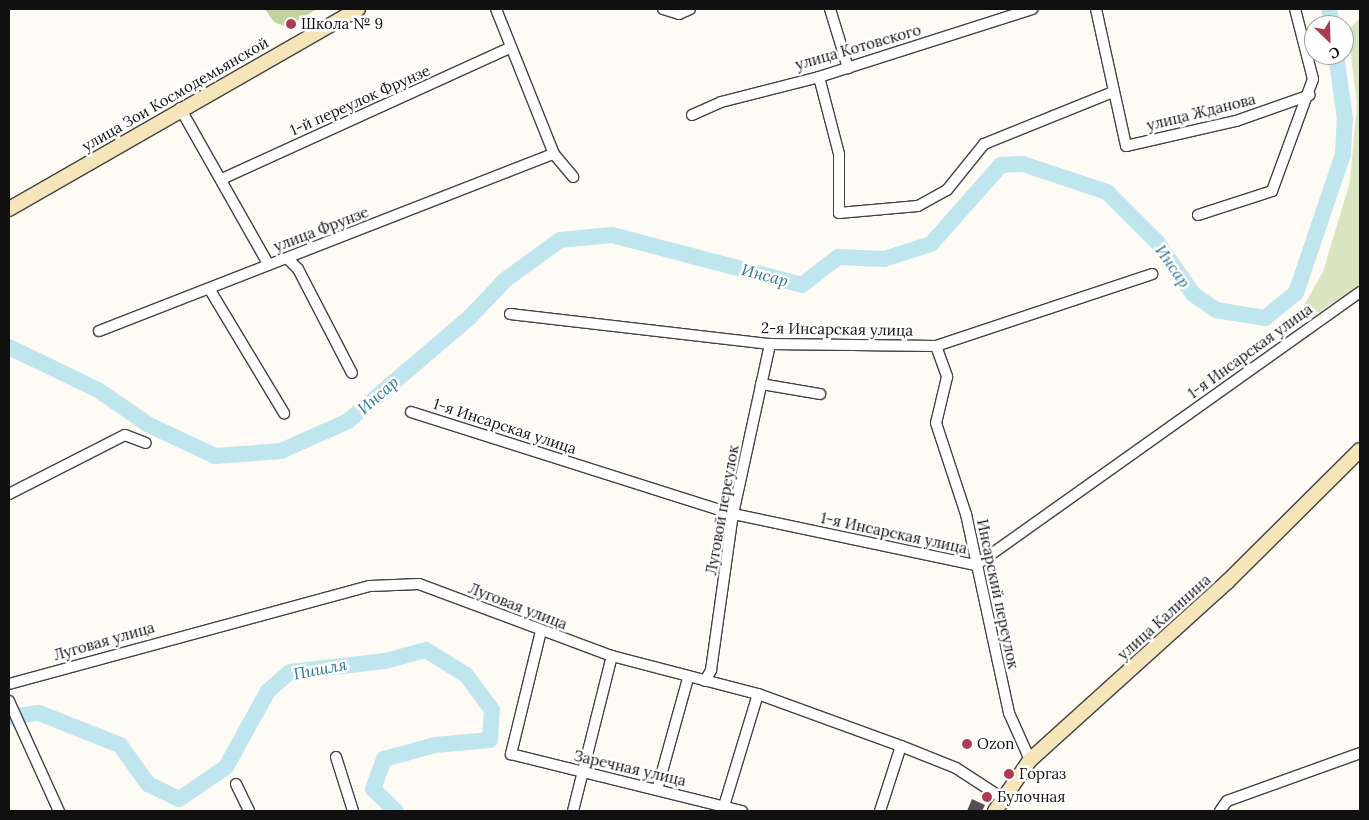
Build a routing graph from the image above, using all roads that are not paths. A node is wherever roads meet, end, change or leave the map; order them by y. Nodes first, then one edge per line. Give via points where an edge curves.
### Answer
1 (358, 9) edge
2 (496, 9) edge
3 (663, 9) edge
4 (690, 9) edge
5 (830, 9) edge
6 (1032, 9) edge
7 (1096, 9) edge
8 (1294, 9) edge
9 (510, 48) junction
10 (848, 68) junction
11 (819, 77) junction
12 (1114, 92) junction
13 (1310, 95) junction
14 (180, 108) junction
15 (692, 115) dead end
16 (554, 154) junction
17 (572, 177) dead end
18 (222, 179) junction
19 (9, 209) edge
20 (1198, 215) dead end
21 (288, 259) junction
22 (269, 265) junction
23 (1152, 274) dead end
24 (210, 290) junction
25 (1360, 292) edge
26 (510, 314) dead end
27 (98, 331) dead end
28 (770, 344) junction
29 (936, 346) junction
30 (352, 373) dead end
31 (762, 384) junction
32 (820, 394) dead end
33 (411, 412) dead end
34 (284, 413) dead end
35 (146, 443) dead end
36 (1360, 450) edge
37 (9, 494) edge
38 (733, 514) junction
39 (976, 565) junction
40 (541, 631) junction
41 (612, 656) junction
42 (688, 678) junction
43 (705, 681) junction
44 (9, 684) edge
45 (758, 694) junction
46 (10, 703) edge
47 (901, 746) junction
48 (1360, 753) edge
49 (336, 757) dead end
50 (1030, 760) junction
51 (582, 773) junction
52 (236, 784) dead end
53 (657, 790) junction
54 (1002, 798) junction
55 (724, 806) junction
56 (59, 811) edge
57 (249, 811) edge
58 (353, 811) edge
59 (573, 811) edge
60 (742, 811) edge
61 (880, 811) edge
62 (995, 811) edge
63 (1220, 811) edge

1 - 14 main road, улица Зои Космодемьянской
2 - 9 street
3 - 4 street via 679,14
5 - 10 street
6 - 10 street, улица Котовского
7 - 12 street
8 - 13 street via 1308,53
9 - 16 street
9 - 18 street, 1-й переулок Фрунзе
10 - 11 street, улица Котовского
11 - 12 street via 838,154 840,213 918,206 947,190 984,144
11 - 15 street, улица Котовского via 721,102
12 - 13 street, улица Жданова via 1126,146 1236,121
13 - 20 street via 1272,191
14 - 18 street
14 - 19 main road, улица Зои Космодемьянской
16 - 17 street
16 - 21 street, улица Фрунзе
18 - 22 street
21 - 22 street, улица Фрунзе
21 - 30 street via 298,269
22 - 24 street, улица Фрунзе
23 - 29 street, 2-я Инсарская улица
24 - 27 street, улица Фрунзе
24 - 34 street
25 - 39 street, 1-я Инсарская улица
26 - 28 street, 2-я Инсарская улица
28 - 29 street, 2-я Инсарская улица
28 - 31 street, Луговой переулок
29 - 39 street, Инсарский переулок via 947,377 936,423 966,514
31 - 32 street
31 - 38 street, Луговой переулок
33 - 38 street, 1-я Инсарская улица
35 - 37 street via 125,435
36 - 50 main road, улица Калинина via 1227,582
38 - 39 street, 1-я Инсарская улица
38 - 43 street, Луговой переулок via 711,670
39 - 50 street, Инсарский переулок via 1008,713
40 - 41 street, Луговая улица
40 - 44 street, Луговая улица via 419,584 370,586
40 - 51 street, Заречная улица via 511,754
41 - 42 street, Луговая улица
41 - 51 street
42 - 43 street, Луговая улица
42 - 53 street
43 - 45 street, Луговая улица
45 - 47 street, Луговая улица
45 - 55 street
46 - 56 street
47 - 54 street, Луговая улица via 956,768
47 - 61 street
48 - 63 street via 1227,801
49 - 58 street
50 - 54 main road, улица Калинина
51 - 53 street, Заречная улица
51 - 59 street
52 - 57 street
53 - 55 street, Заречная улица
54 - 62 main road, улица Калинина
55 - 60 street, Заречная улица

